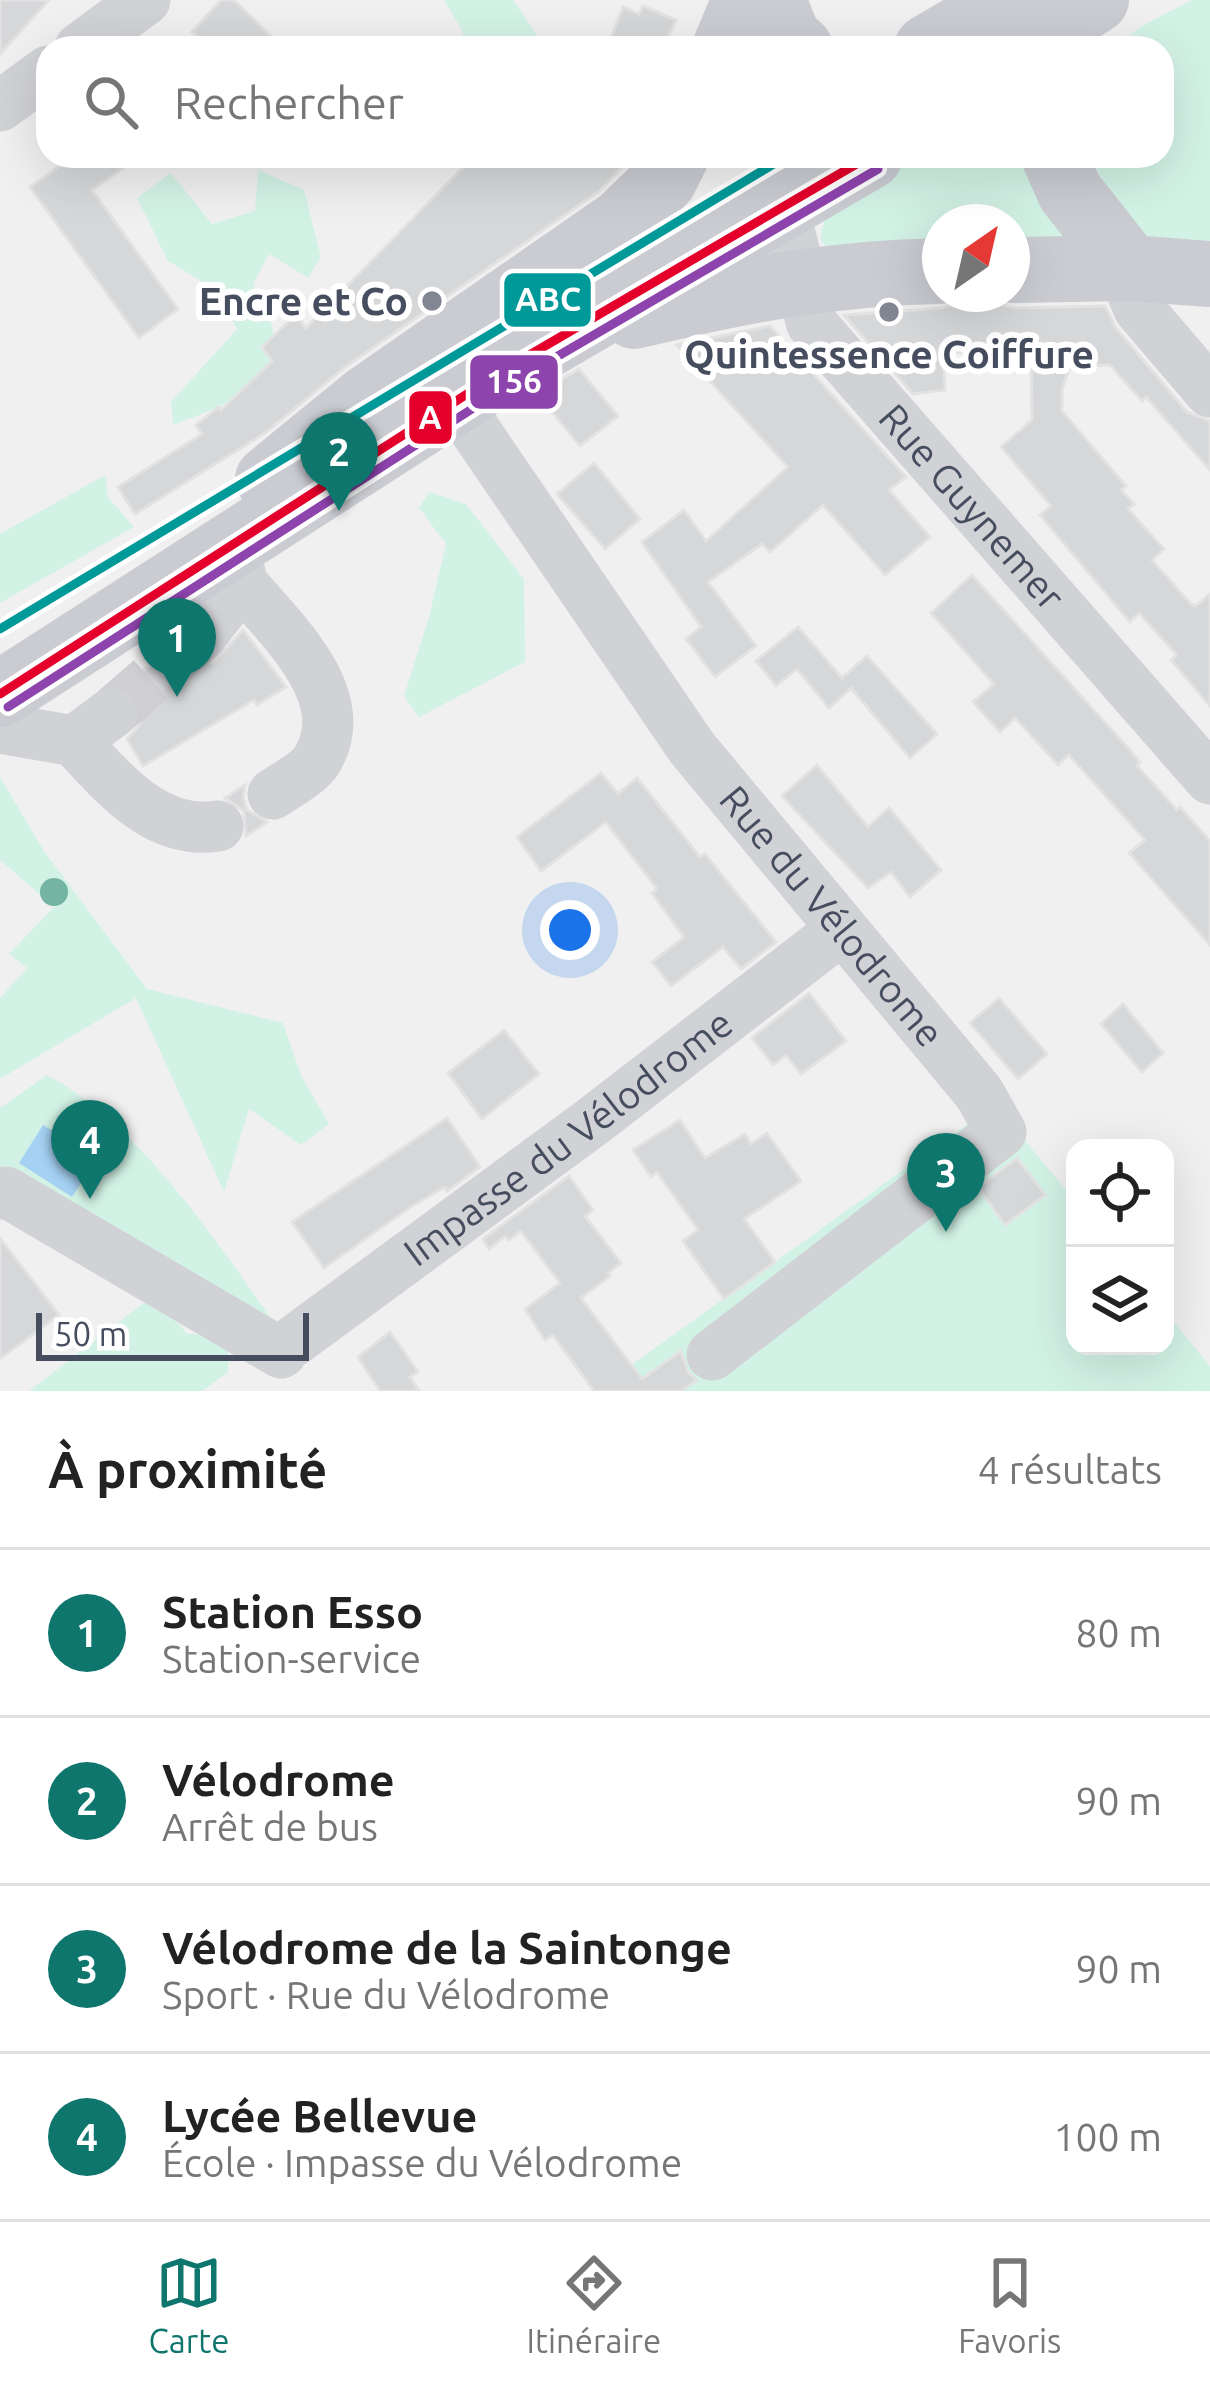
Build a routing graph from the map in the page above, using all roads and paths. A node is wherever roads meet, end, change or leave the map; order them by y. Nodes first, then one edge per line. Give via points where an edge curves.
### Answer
1 (746, 0) edge
2 (773, 0) edge
3 (1008, 0) edge
4 (1099, 0) edge
5 (138, 2) edge
6 (95, 36) edge
7 (730, 36) edge
8 (787, 36) edge
9 (947, 36) edge
10 (1040, 36) edge
11 (1077, 36) edge
12 (36, 80) edge
13 (0, 106) edge
14 (670, 168) edge
15 (834, 168) edge
16 (1059, 168) edge
17 (790, 183) edge
18 (1130, 268) junction
19 (1030, 270) edge
20 (922, 272) edge
21 (1210, 274) edge
22 (799, 282) junction
23 (572, 330) junction
24 (1210, 392) edge
25 (455, 400) junction
26 (238, 543) junction
27 (202, 634) tunnel mouth
28 (0, 646) edge
29 (0, 694) edge
30 (0, 728) edge
31 (1210, 779) edge
32 (273, 794) dead end
33 (218, 826) dead end
34 (841, 930) junction
35 (0, 1194) edge
36 (712, 1355) dead end

1 - 7 main road
2 - 8 main road
3 - 9 main road
4 - 10 main road
4 - 11 main road
5 - 6 street
12 - 13 street
14 - 26 main road via 622,220 367,398
15 - 17 main road
16 - 18 main road
17 - 22 street, Rue Guynemer
17 - 23 main road
17 - 26 main road
18 - 19 main road
18 - 21 main road
18 - 24 street via 1139,309
20 - 22 main road
22 - 23 main road
22 - 31 street, Rue Guynemer via 824,341
23 - 25 main road
25 - 26 main road
25 - 34 street, Rue du Vélodrome via 684,736
26 - 27 street
26 - 28 main road
26 - 29 main road
26 - 32 street via 315,673 329,719 316,761
30 - 33 street via 93,727 133,804 194,830
34 - 35 street, Impasse du Vélodrome via 286,1348
34 - 36 street, Rue du Vélodrome via 979,1093 1001,1132

